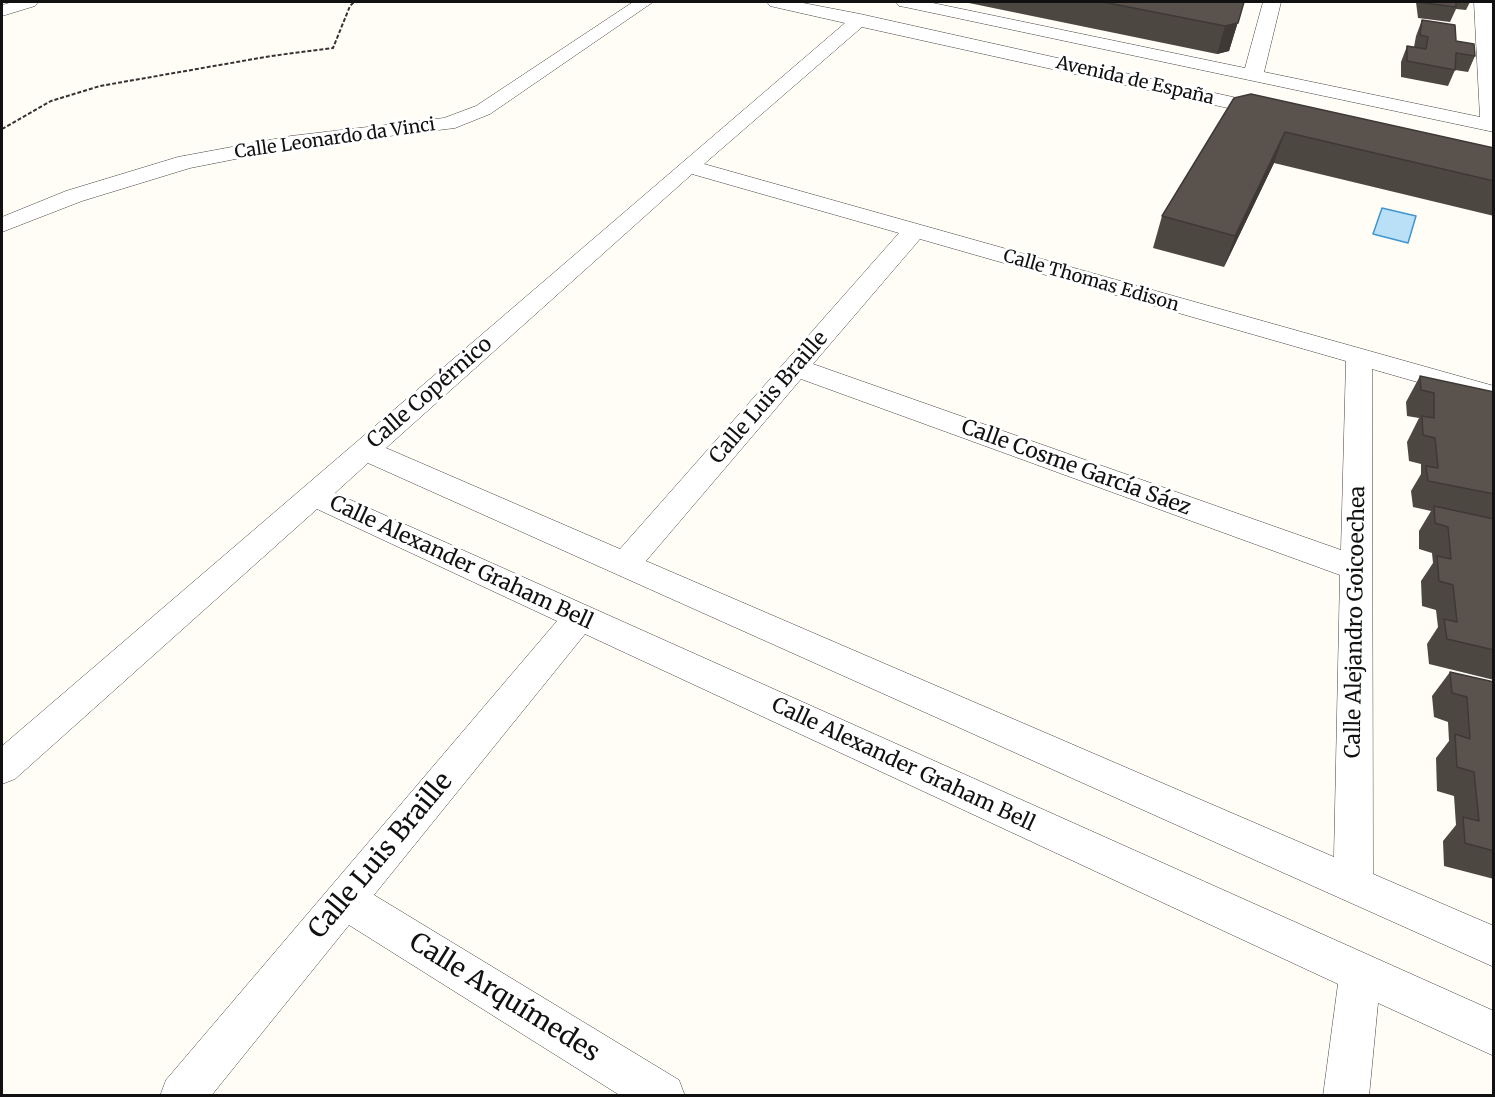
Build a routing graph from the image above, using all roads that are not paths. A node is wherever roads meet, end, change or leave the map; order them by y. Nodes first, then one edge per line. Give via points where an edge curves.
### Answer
1 (28, 2) edge
2 (644, 2) edge
3 (776, 2) edge
4 (905, 2) edge
5 (1272, 2) edge
6 (1486, 3) edge
7 (2, 11) edge
8 (860, 19) junction
9 (1253, 76) junction
10 (1286, 115) edge
11 (1492, 126) edge
12 (688, 166) junction
13 (2, 225) edge
14 (914, 231) junction
15 (1359, 358) junction
16 (795, 367) junction
17 (1494, 395) edge
18 (364, 450) junction
19 (313, 495) junction
20 (624, 565) junction
21 (1356, 568) junction
22 (580, 617) junction
23 (2, 768) edge
24 (1353, 885) junction
25 (345, 900) junction
26 (1494, 947) edge
27 (1360, 973) junction
28 (1494, 1034) edge
29 (182, 1095) edge
30 (663, 1095) edge
31 (1346, 1095) edge

1 - 7 street
2 - 13 street, Calle Leonardo da Vinci via 483,110 448,124 291,142 186,162 74,196
3 - 8 street, Avenida de España
4 - 9 street, Avenida de España
5 - 9 street
6 - 11 street
8 - 10 street, Avenida de España
8 - 12 street, Calle Copérnico
9 - 11 street, Avenida de España
12 - 14 street, Calle Thomas Edison
12 - 18 street, Calle Copérnico
14 - 15 street, Calle Thomas Edison
14 - 16 street, Calle Luis Braille
15 - 17 street, Calle Thomas Edison
15 - 21 street, Calle Alejandro Goicoechea
16 - 20 street, Calle Luis Braille
16 - 21 street, Calle Cosme García Sáez
18 - 19 street, Calle Copérnico
18 - 20 street
19 - 22 street, Calle Alexander Graham Bell
19 - 23 street, Calle Copérnico
20 - 24 street
21 - 24 street, Calle Alejandro Goicoechea
22 - 25 street, Calle Luis Braille
22 - 27 street, Calle Alexander Graham Bell
24 - 26 street
25 - 29 street, Calle Luis Braille
25 - 30 street, Calle Arquímedes
27 - 28 street, Calle Alexander Graham Bell
27 - 31 street

